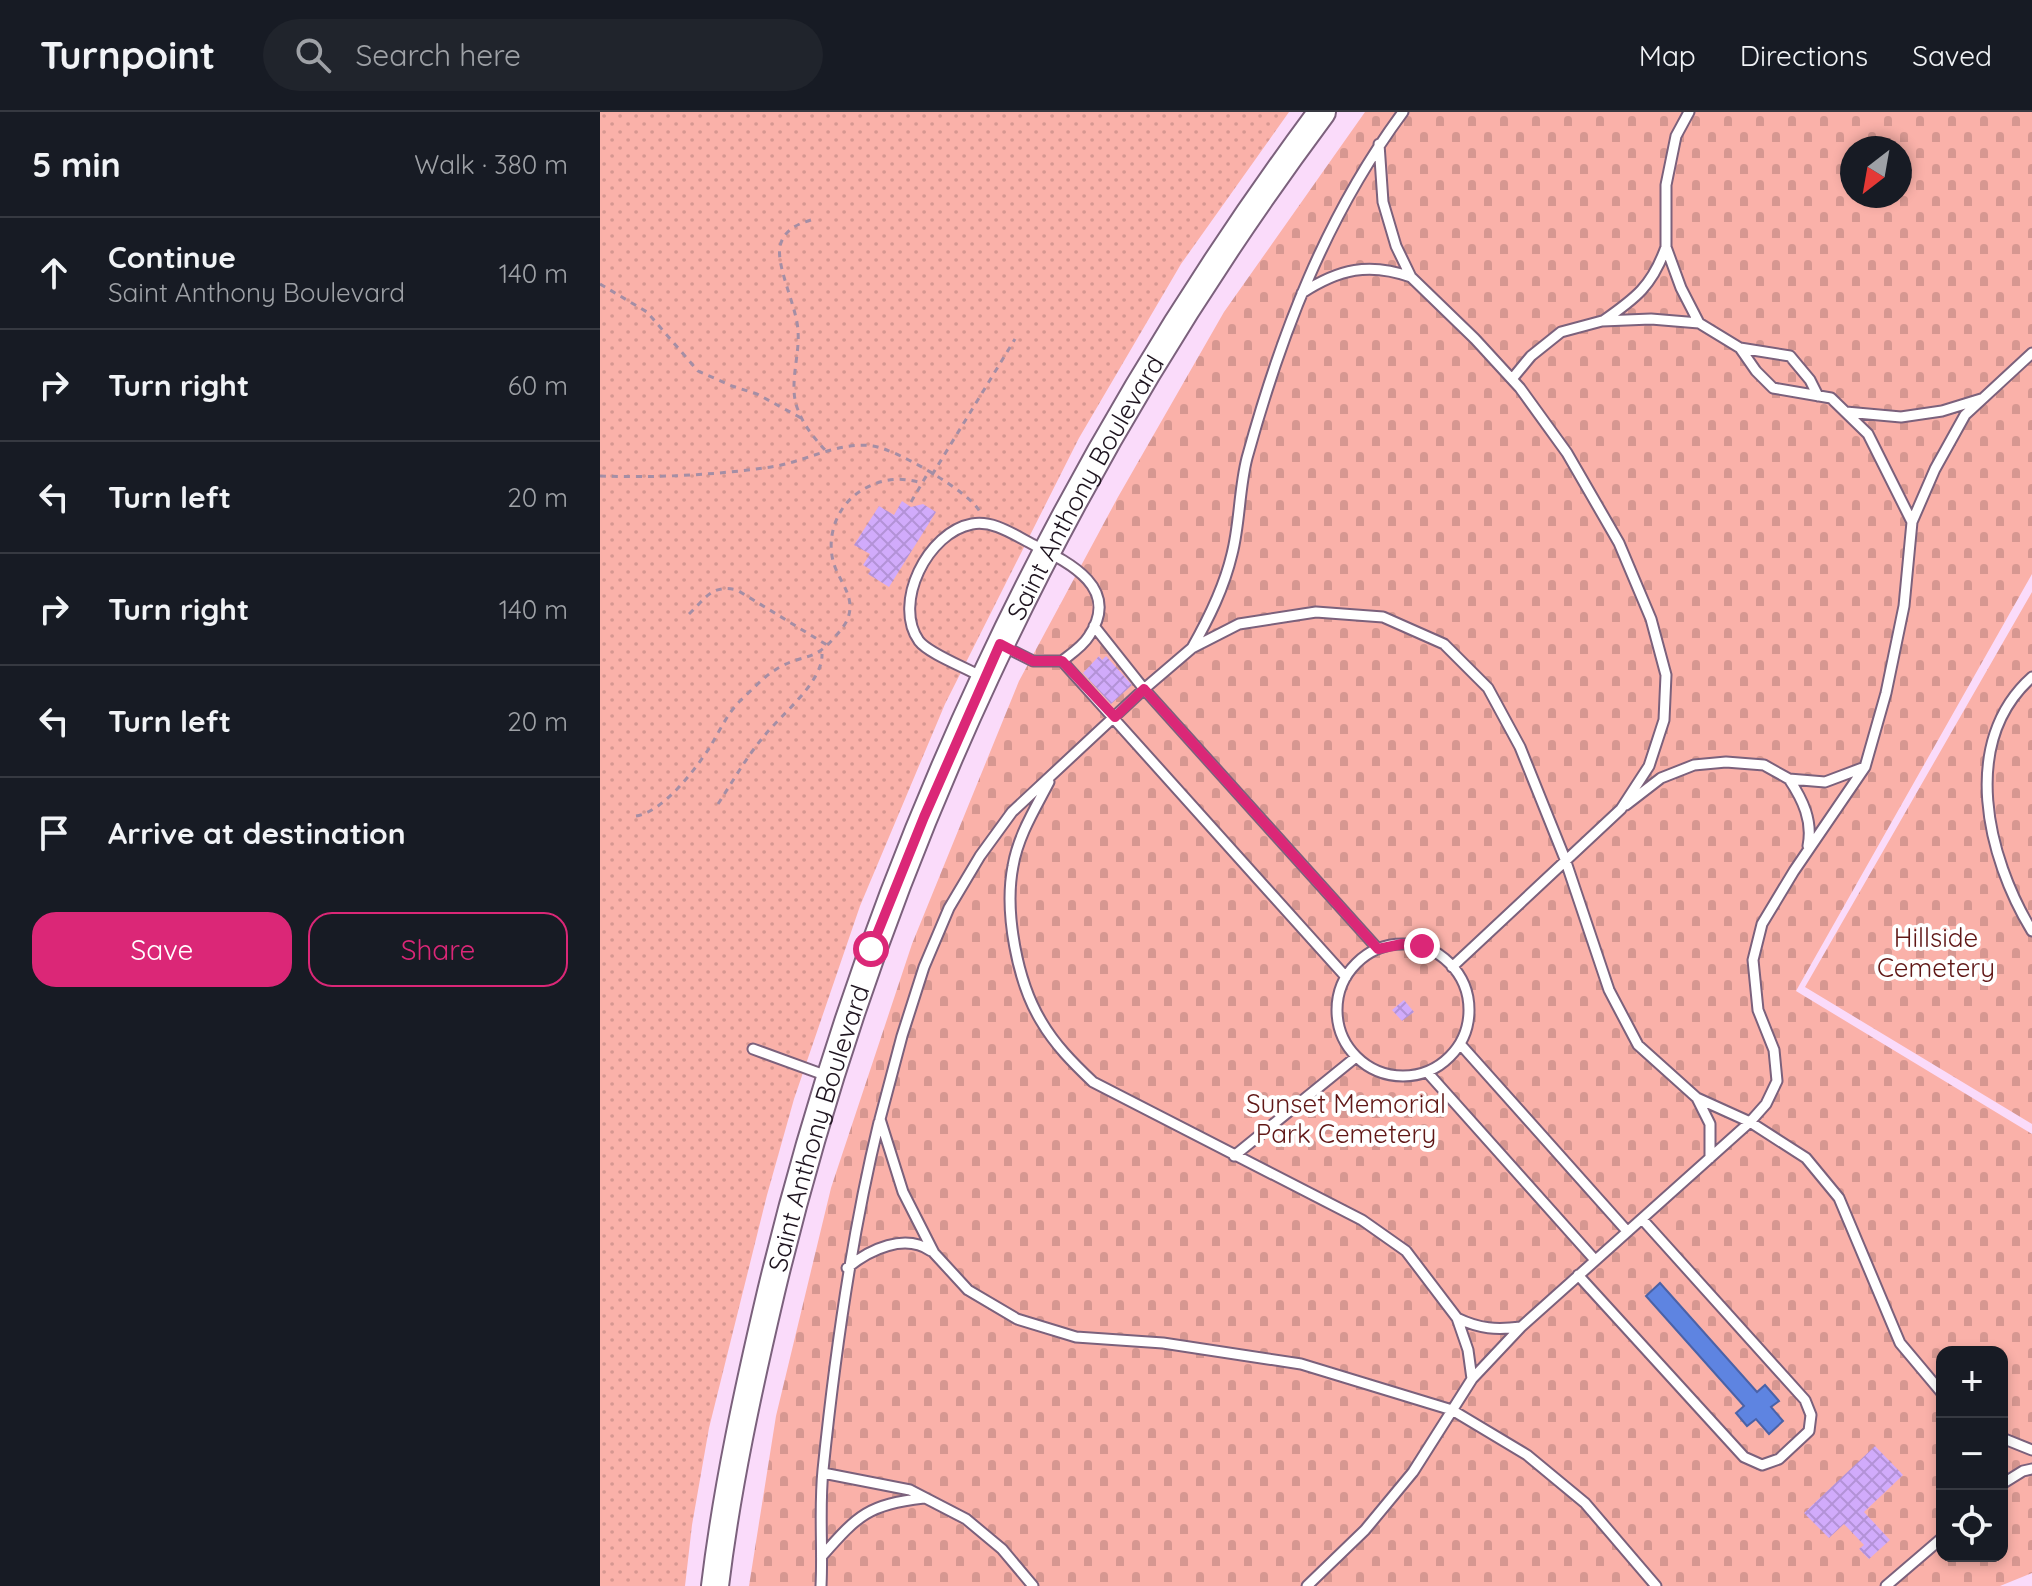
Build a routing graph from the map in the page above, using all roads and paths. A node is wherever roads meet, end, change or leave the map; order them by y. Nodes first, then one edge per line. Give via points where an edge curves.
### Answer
1 (1322, 112) edge
2 (1403, 112) edge
3 (1689, 112) edge
4 (1379, 144) junction
5 (811, 220) dead end
6 (1666, 247) junction
7 (1411, 277) junction
8 (600, 284) edge
9 (1300, 294) junction
10 (1602, 321) junction
11 (1699, 323) junction
12 (1015, 339) dead end
13 (1740, 348) junction
14 (2032, 353) edge
15 (1512, 379) junction
16 (1818, 396) junction
17 (1984, 398) junction
18 (1845, 412) junction
19 (803, 419) junction
20 (826, 451) junction
21 (930, 474) junction
22 (600, 476) edge
23 (922, 483) junction
24 (911, 502) dead end
25 (1912, 522) junction
26 (986, 523) junction
27 (1046, 551) junction
28 (689, 614) dead end
29 (1094, 626) junction
30 (1000, 644) junction
31 (827, 645) junction
32 (1192, 648) junction
33 (821, 652) junction
34 (1062, 661) junction
35 (2032, 677) edge
36 (985, 679) junction
37 (1144, 689) junction
38 (1115, 717) junction
39 (1865, 767) junction
40 (1053, 775) junction
41 (1789, 779) junction
42 (718, 804) dead end
43 (1621, 809) junction
44 (636, 816) dead end
45 (1807, 851) junction
46 (1565, 859) junction
47 (2032, 931) edge
48 (1378, 949) junction
49 (1452, 967) junction
50 (1346, 977) junction
51 (1461, 1045) junction
52 (753, 1049) dead end
53 (1356, 1057) junction
54 (1428, 1073) junction
55 (830, 1077) junction
56 (1697, 1098) junction
57 (880, 1119) junction
58 (1750, 1122) junction
59 (1234, 1156) junction
60 (1710, 1158) junction
61 (1642, 1219) junction
62 (1627, 1231) junction
63 (934, 1253) junction
64 (1595, 1260) junction
65 (847, 1268) junction
66 (1578, 1275) junction
67 (1457, 1318) junction
68 (1521, 1327) junction
69 (1472, 1379) junction
70 (1936, 1386) edge
71 (1452, 1410) junction
72 (2008, 1440) edge
73 (2032, 1450) edge
74 (2032, 1469) edge
75 (823, 1473) junction
76 (2008, 1480) edge
77 (924, 1498) junction
78 (1936, 1543) edge
79 (822, 1556) junction
80 (715, 1586) edge
81 (821, 1586) edge
82 (1033, 1586) edge
83 (1307, 1586) edge
84 (1656, 1586) edge
85 (1886, 1586) edge

1 - 27 street, Saint Anthony Boulevard via 1256,201 1182,318
2 - 4 lane
3 - 6 lane via 1676,136 1666,185
4 - 7 lane via 1383,202
4 - 9 lane via 1339,210
5 - 19 path via 797,223 780,246 798,329 794,393
6 - 10 lane via 1657,272 1631,301
6 - 11 lane
7 - 9 lane via 1389,269 1357,269
7 - 15 lane
8 - 19 path via 647,312 698,371
9 - 32 lane via 1246,462 1232,553 1215,608
10 - 11 lane
10 - 15 lane via 1561,332
11 - 13 lane
12 - 21 path
13 - 16 lane via 1773,388
13 - 16 lane via 1790,356
14 - 17 lane
15 - 43 lane via 1567,453 1619,543 1651,619 1666,675 1664,720 1649,766
16 - 18 lane via 1831,398
17 - 18 lane via 1901,417
17 - 25 lane via 1965,415
18 - 25 lane via 1868,434
19 - 20 path
20 - 21 path via 875,446
20 - 22 path via 759,468
21 - 23 path
21 - 26 path via 971,500
23 - 24 path
23 - 31 path via 893,478 870,484 842,508 831,552 849,591 849,617
25 - 39 lane via 1904,606
26 - 27 lane
26 - 36 lane via 961,527 935,547 915,580 910,609 922,645
27 - 29 lane via 1071,563 1095,587 1100,613
27 - 30 street, Saint Anthony Boulevard
28 - 31 path via 715,589 737,590
29 - 34 lane via 1089,638
29 - 37 lane
30 - 34 lane via 1033,661
30 - 36 street, Saint Anthony Boulevard
31 - 33 path
32 - 37 lane
32 - 46 lane via 1239,624 1316,612 1383,617 1444,644 1488,688 1520,747
33 - 42 path via 822,661 810,682 764,736
33 - 44 path via 774,671 732,710 678,787 653,811
34 - 38 lane
35 - 47 lane via 1998,719 1987,790 2006,878
36 - 55 street, Saint Anthony Boulevard via 871,949
37 - 38 lane
37 - 48 lane
38 - 40 lane
38 - 50 lane
39 - 41 lane via 1825,782
39 - 45 lane
40 - 57 lane via 1012,812 949,908 924,967
40 - 59 lane via 1023,832 1012,867 1011,920 1022,976 1040,1020 1093,1082
41 - 43 lane via 1764,765 1694,765 1661,778
41 - 45 lane via 1803,801 1811,832
43 - 46 lane
45 - 58 lane via 1762,924 1753,960 1758,1010 1774,1050 1777,1081
46 - 49 lane
46 - 56 lane via 1609,990 1638,1045
48 - 49 lane via 1422,946
48 - 50 lane via 1361,958
49 - 51 lane via 1461,977 1470,1008
50 - 53 lane via 1337,1018
51 - 54 lane
51 - 62 lane
52 - 55 lane
53 - 54 lane via 1385,1074
53 - 59 lane
54 - 64 lane
55 - 80 street, Saint Anthony Boulevard via 755,1360
56 - 58 lane
56 - 60 lane via 1710,1124
57 - 63 lane via 903,1192
57 - 65 lane
58 - 60 lane
58 - 70 lane via 1806,1158 1839,1198 1900,1343
59 - 67 lane via 1362,1220 1406,1251
60 - 61 lane
61 - 62 lane
61 - 66 lane via 1805,1400 1811,1415 1809,1431 1779,1459 1762,1465 1744,1457
62 - 64 lane
63 - 65 lane via 918,1242 894,1244
63 - 71 lane via 968,1290 1017,1319 1076,1337 1163,1343 1301,1364
64 - 66 lane
65 - 75 lane
66 - 68 lane
67 - 68 lane via 1495,1330
67 - 69 lane
68 - 69 lane
69 - 71 lane
71 - 83 lane via 1375,1519
71 - 84 lane via 1527,1455 1585,1503
72 - 73 lane
74 - 76 lane
75 - 77 lane via 910,1490
75 - 79 lane
77 - 79 lane via 889,1502 854,1520
77 - 82 lane via 966,1519 1002,1549
78 - 85 lane
79 - 81 lane

